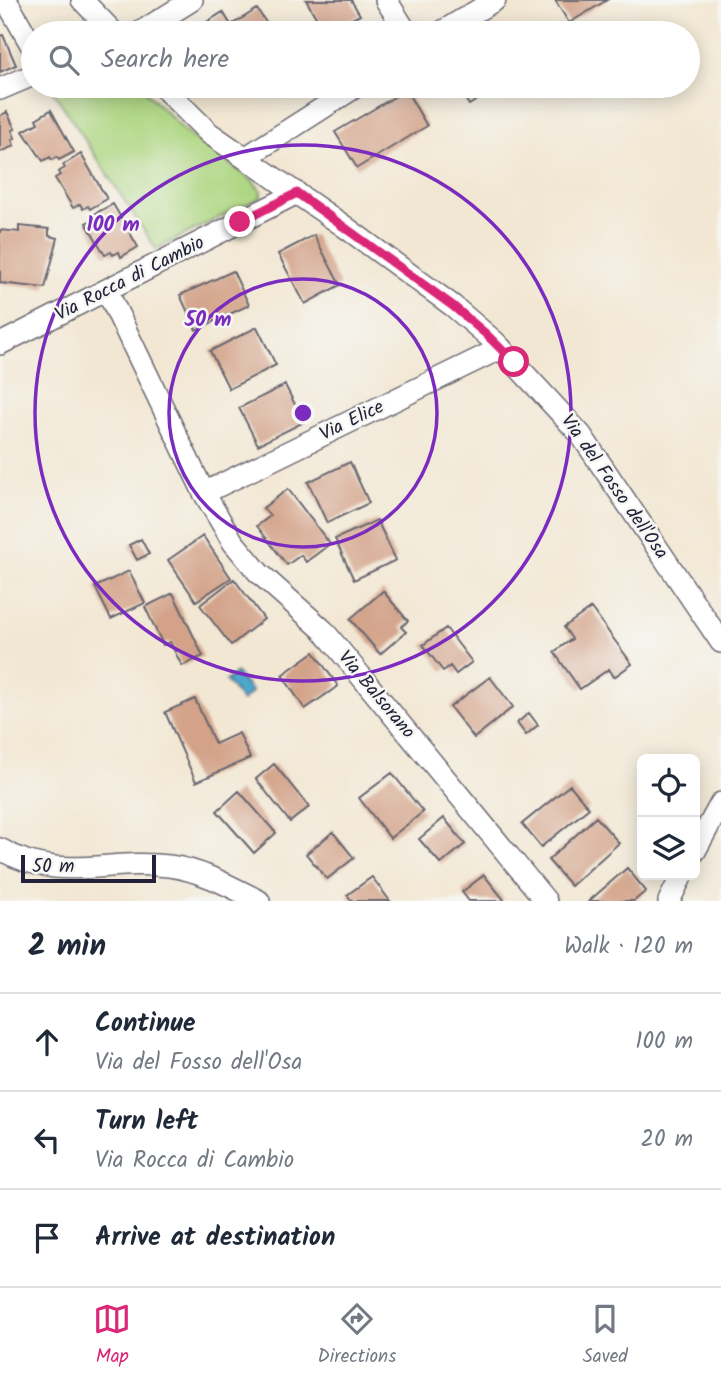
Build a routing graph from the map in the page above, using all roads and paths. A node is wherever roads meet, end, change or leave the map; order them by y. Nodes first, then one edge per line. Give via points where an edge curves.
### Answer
1 (6, 0) edge
2 (82, 0) edge
3 (192, 0) edge
4 (386, 0) edge
5 (495, 0) edge
6 (102, 21) edge
7 (158, 21) edge
8 (399, 21) edge
9 (460, 21) edge
10 (21, 27) edge
11 (21, 80) edge
12 (0, 89) edge
13 (174, 98) edge
14 (338, 98) edge
15 (245, 158) junction
16 (297, 193) junction
17 (107, 291) junction
18 (0, 344) edge
19 (501, 348) junction
20 (204, 494) junction
21 (721, 642) edge
22 (721, 803) edge
23 (700, 842) edge
24 (0, 849) edge
25 (680, 880) edge
26 (259, 901) edge
27 (546, 901) edge
28 (669, 901) edge

1 - 10 street
2 - 6 street
3 - 7 street
4 - 8 street
5 - 9 street
11 - 12 street
13 - 15 street, Via del Fosso dell'Osa via 203,128
14 - 15 street
15 - 16 street, Via del Fosso dell'Osa
16 - 17 street, Via Rocca di Cambio
16 - 19 street, Via del Fosso dell'Osa via 453,306
17 - 18 street, Via Rocca di Cambio
17 - 20 street, Via Balsorano
19 - 20 street, Via Elice
19 - 21 street, Via del Fosso dell'Osa via 581,435
20 - 27 street, Via Balsorano via 247,561 323,630
22 - 23 street
24 - 26 street via 27,862 58,868 173,866 207,876
25 - 28 street

